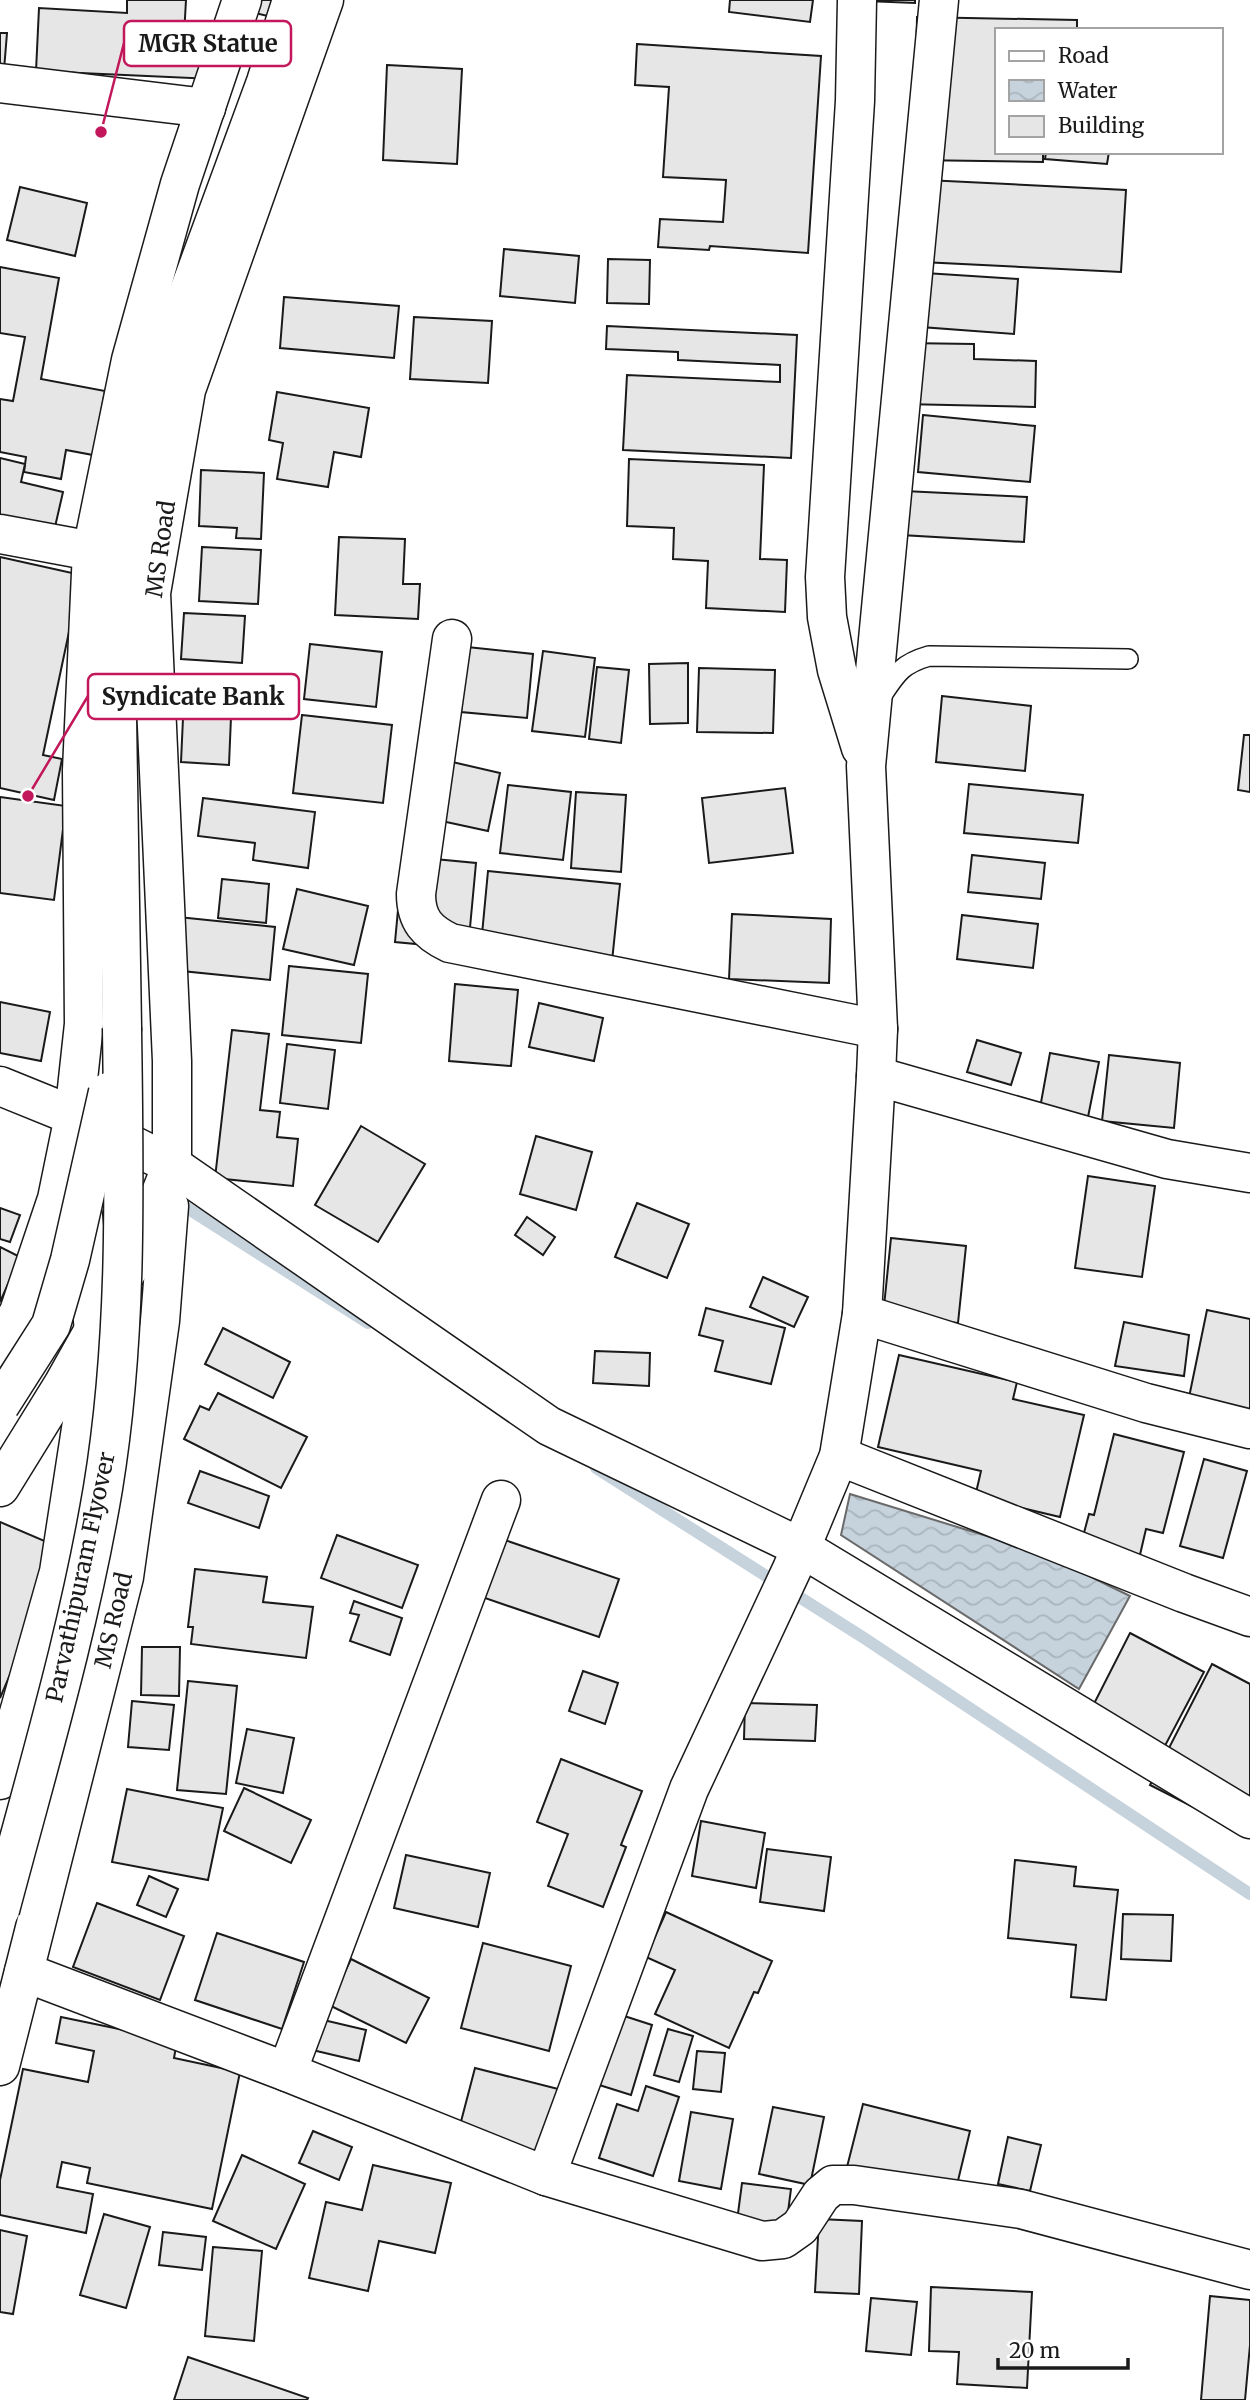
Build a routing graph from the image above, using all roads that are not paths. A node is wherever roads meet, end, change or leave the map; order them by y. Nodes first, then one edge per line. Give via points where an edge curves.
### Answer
1 (242, 0) edge
2 (292, 0) edge
3 (324, 0) edge
4 (857, 0) edge
5 (939, 0) edge
6 (0, 83) edge
7 (206, 108) junction
8 (0, 534) edge
9 (92, 551) junction
10 (452, 639) dead end
11 (1128, 659) dead end
12 (872, 710) junction
13 (866, 766) junction
14 (122, 1028) junction
15 (878, 1029) junction
16 (876, 1076) junction
17 (0, 1086) edge
18 (74, 1116) junction
19 (172, 1165) junction
20 (1250, 1173) edge
21 (862, 1314) junction
22 (93, 1331) junction
23 (0, 1348) edge
24 (0, 1405) edge
25 (1250, 1429) edge
26 (839, 1456) junction
27 (0, 1487) edge
28 (501, 1500) dead end
29 (796, 1558) junction
30 (1250, 1617) edge
31 (0, 1780) edge
32 (1250, 1819) edge
33 (0, 1910) edge
34 (24, 1972) junction
35 (0, 2066) edge
36 (287, 2072) junction
37 (546, 2176) junction
38 (1250, 2270) edge

1 - 7 main road
2 - 14 main road via 155,384 121,607 117,718
3 - 19 main road, MS Road via 186,390 151,593 172,1061
4 - 13 main road via 855,101 825,577 836,670
5 - 12 main road
6 - 7 main road
7 - 9 main road via 131,360
8 - 9 main road
9 - 18 main road via 82,770 84,1024
10 - 15 main road via 416,894 416,909 433,935 450,943
11 - 12 lane via 929,656 910,661
12 - 13 main road
13 - 15 main road
14 - 24 main road, bridge via 51,1325
14 - 33 main road, Parvathipuram Flyover, bridge via 121,1324 103,1487 69,1652
15 - 16 main road
16 - 20 main road via 1167,1159
16 - 21 main road
17 - 18 main road
18 - 19 main road
18 - 22 main road, MS Road
18 - 23 main road via 57,1199 19,1312
19 - 22 main road, MS Road via 136,1255
19 - 29 main road via 550,1426
19 - 34 main road, MS Road via 160,1321 124,1577
21 - 25 main road via 1146,1403
21 - 26 main road
22 - 27 main road, MS Road
22 - 31 main road, MS Road via 60,1572
26 - 29 main road
26 - 30 main road
28 - 36 main road
29 - 32 main road
29 - 37 main road via 689,1789
34 - 35 main road, MS Road
34 - 36 main road
36 - 37 main road
37 - 38 main road via 762,2241 783,2239 800,2227 832,2185 854,2185 1020,2209

